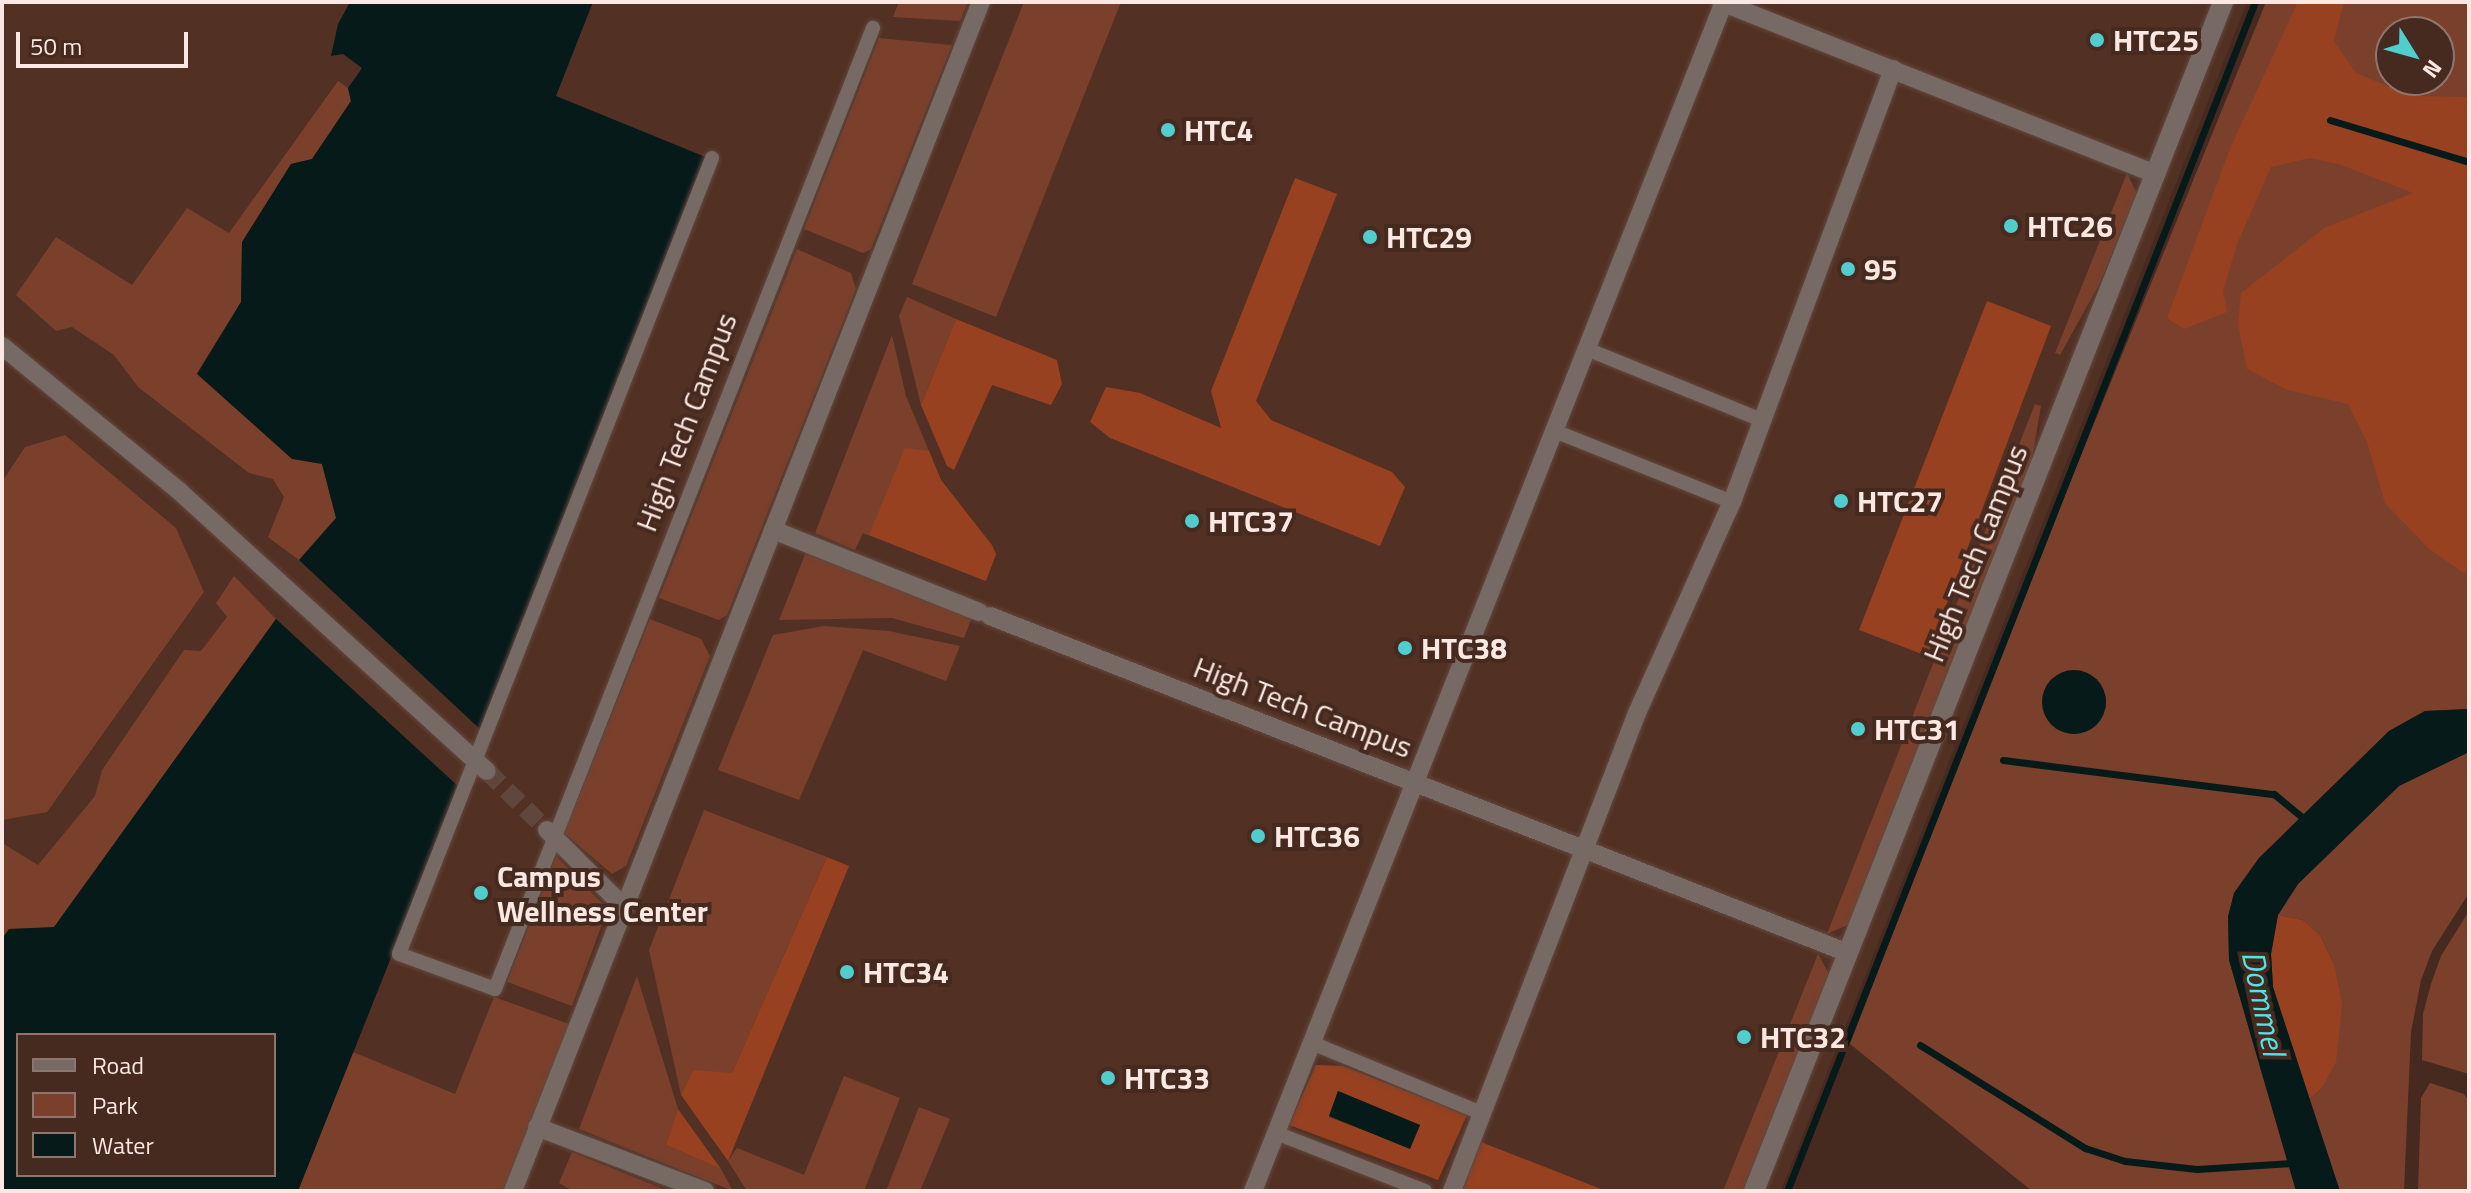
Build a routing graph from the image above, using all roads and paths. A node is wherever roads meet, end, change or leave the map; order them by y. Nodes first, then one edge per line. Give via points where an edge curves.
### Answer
1 (981, 2) edge
2 (1723, 2) edge
3 (2223, 2) edge
4 (873, 28) dead end
5 (1893, 69) junction
6 (712, 158) dead end
7 (2156, 174) junction
8 (2, 346) edge
9 (1589, 350) junction
10 (1764, 421) junction
11 (1557, 432) junction
12 (1732, 502) junction
13 (773, 530) junction
14 (482, 766) junction
15 (1416, 783) junction
16 (551, 833) junction
17 (1583, 849) junction
18 (624, 907) junction
19 (1848, 953) junction
20 (1312, 1043) junction
21 (1483, 1114) junction
22 (537, 1127) junction
23 (1276, 1133) junction
24 (513, 1191) edge
25 (705, 1191) edge
26 (1253, 1191) edge
27 (1425, 1191) edge
28 (1452, 1191) edge
29 (1754, 1191) edge

1 - 13 street
2 - 5 street, High Tech Campus
2 - 9 street, High Tech Campus
3 - 7 street, High Tech Campus
4 - 16 street, High Tech Campus
5 - 7 street, High Tech Campus
5 - 10 street
6 - 14 street, High Tech Campus
7 - 19 street, High Tech Campus
8 - 14 street via 179,491
9 - 10 street
9 - 11 street, High Tech Campus
10 - 12 street
11 - 12 street
11 - 15 street, High Tech Campus
12 - 17 street via 1637,713
13 - 15 street, High Tech Campus
13 - 18 street
14 - 16 street, High Tech Campus via 399,954 495,989
15 - 17 street, High Tech Campus
15 - 20 street, High Tech Campus
16 - 18 street
17 - 19 street, High Tech Campus
17 - 21 street
18 - 22 street
19 - 29 street, High Tech Campus
20 - 21 street
20 - 23 street, High Tech Campus
21 - 28 street
22 - 24 street
22 - 25 street
23 - 26 street, High Tech Campus
23 - 27 street

